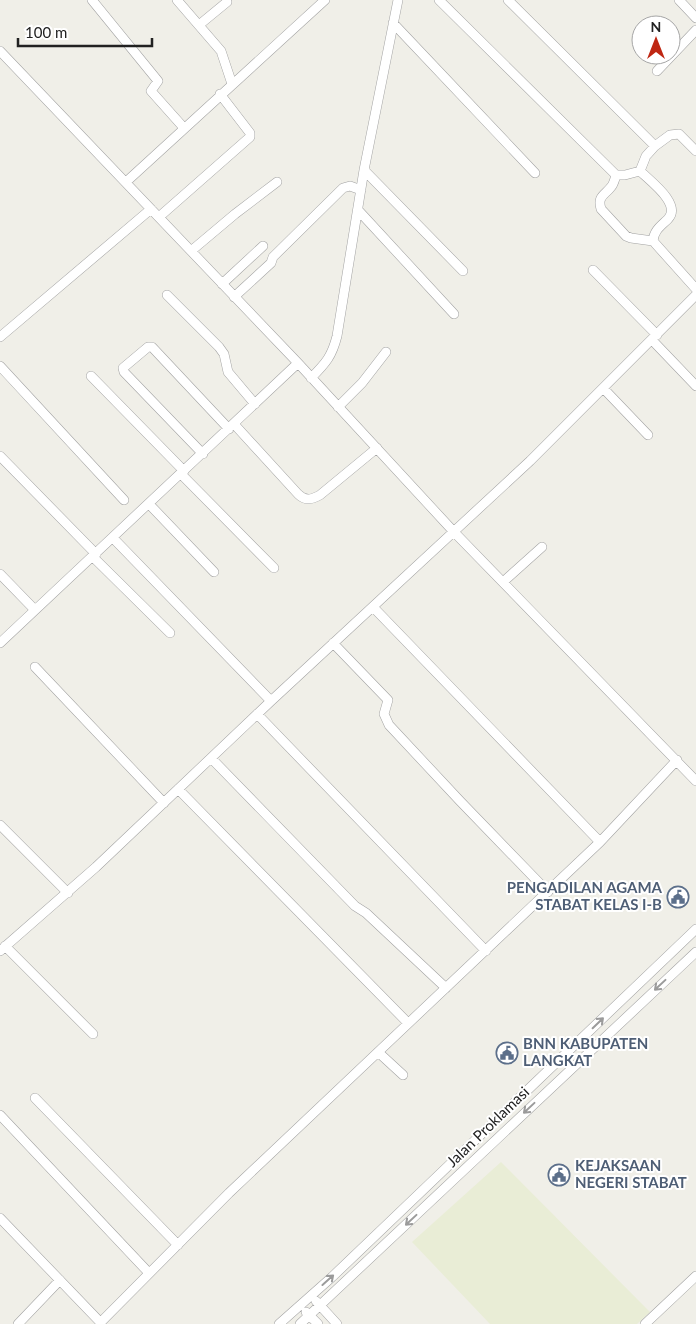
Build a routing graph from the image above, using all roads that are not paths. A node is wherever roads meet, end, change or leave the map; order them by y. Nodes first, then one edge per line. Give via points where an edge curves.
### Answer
1 (92, 0) edge
2 (176, 0) edge
3 (325, 0) edge
4 (398, 0) edge
5 (439, 0) edge
6 (508, 0) edge
7 (679, 0) edge
8 (227, 2) dead end
9 (696, 18) edge
10 (393, 23) junction
11 (198, 25) junction
12 (696, 30) edge
13 (0, 51) edge
14 (656, 71) dead end
15 (232, 84) junction
16 (220, 94) junction
17 (184, 128) junction
18 (655, 146) junction
19 (696, 151) edge
20 (364, 170) junction
21 (640, 171) junction
22 (535, 173) dead end
23 (616, 175) junction
24 (126, 182) junction
25 (277, 182) dead end
26 (356, 189) junction
27 (151, 209) junction
28 (358, 210) junction
29 (159, 217) junction
30 (653, 241) junction
31 (263, 246) dead end
32 (191, 251) junction
33 (593, 270) dead end
34 (463, 271) dead end
35 (222, 284) junction
36 (696, 289) edge
37 (167, 295) dead end
38 (696, 295) edge
39 (234, 297) junction
40 (454, 314) dead end
41 (0, 336) edge
42 (655, 338) junction
43 (386, 352) dead end
44 (298, 363) junction
45 (0, 366) edge
46 (90, 376) dead end
47 (311, 378) junction
48 (696, 386) edge
49 (603, 388) junction
50 (255, 404) junction
51 (338, 407) junction
52 (231, 427) junction
53 (648, 435) dead end
54 (377, 448) junction
55 (202, 454) junction
56 (0, 456) edge
57 (185, 476) junction
58 (124, 500) dead end
59 (153, 508) junction
60 (454, 532) junction
61 (118, 542) junction
62 (542, 547) dead end
63 (97, 560) junction
64 (274, 568) dead end
65 (214, 572) dead end
66 (0, 574) edge
67 (503, 582) junction
68 (373, 606) junction
69 (35, 610) junction
70 (170, 633) dead end
71 (0, 643) edge
72 (333, 644) junction
73 (36, 668) dead end
74 (271, 701) junction
75 (257, 714) junction
76 (212, 759) junction
77 (677, 760) junction
78 (696, 781) edge
79 (178, 789) junction
80 (164, 803) junction
81 (0, 825) edge
82 (600, 842) junction
83 (548, 892) junction
84 (68, 893) junction
85 (696, 929) edge
86 (3, 948) edge
87 (486, 950) junction
88 (696, 952) edge
89 (446, 988) junction
90 (408, 1023) junction
91 (93, 1034) dead end
92 (378, 1052) junction
93 (403, 1075) dead end
94 (538, 1080) junction
95 (549, 1089) junction
96 (35, 1098) dead end
97 (0, 1115) edge
98 (0, 1218) edge
99 (178, 1245) junction
100 (149, 1273) junction
101 (696, 1276) edge
102 (60, 1280) junction
103 (310, 1296) junction
104 (320, 1305) junction
105 (299, 1306) junction
106 (310, 1315) junction
107 (101, 1323) edge
108 (18, 1324) edge
109 (279, 1324) edge
110 (300, 1324) edge
111 (318, 1324) edge
112 (337, 1324) edge
113 (644, 1324) edge

1 - 17 street via 158,81 152,91
2 - 11 street
3 - 15 street
4 - 10 street
5 - 23 street
6 - 18 street
7 - 9 street
8 - 11 street
10 - 20 street
10 - 22 street
11 - 15 street via 221,51
12 - 14 street
13 - 24 street
15 - 16 street
16 - 17 street
16 - 29 street via 250,137
17 - 24 street
18 - 19 street via 674,133
18 - 21 street via 646,156
20 - 26 street
20 - 34 street
21 - 23 street
21 - 30 street via 668,198 672,208
23 - 30 street via 612,187 600,198 601,209 626,236
24 - 27 street
25 - 32 street
26 - 28 street
26 - 39 street via 343,188
27 - 29 street
27 - 41 street
28 - 40 street
28 - 47 street via 333,352
29 - 32 street
30 - 36 street
31 - 35 street
32 - 35 street
33 - 42 street
35 - 39 street
37 - 50 street via 219,347 228,372
38 - 42 street
39 - 44 street
42 - 48 street
42 - 49 street
43 - 51 street
44 - 47 street
44 - 50 street
45 - 58 street
46 - 57 street
47 - 51 street
49 - 53 street
49 - 60 street
50 - 52 street
51 - 54 street
52 - 54 street via 302,498 308,500 320,495
52 - 55 street
52 - 55 street via 152,347 123,368
54 - 60 street
55 - 57 street
56 - 63 street
57 - 59 street
57 - 64 street
59 - 61 street
59 - 65 street
60 - 67 street
60 - 68 street
61 - 63 street
61 - 74 street
62 - 67 street
63 - 69 street
63 - 70 street
66 - 69 street
67 - 77 street
68 - 72 street
68 - 82 street
69 - 71 street
72 - 74 street
72 - 83 street via 388,700 384,714 389,725
73 - 80 street
74 - 75 street
75 - 76 street
75 - 87 street
76 - 79 street
76 - 89 street via 355,906
77 - 78 street
77 - 82 street
79 - 80 street
79 - 90 street
80 - 84 street
81 - 84 street
82 - 83 street
83 - 87 street
84 - 86 street
94 -> 85 street, Jalan Proklamasi
86 - 91 street
87 - 89 street
88 -> 95 street, Jalan Proklamasi
89 - 90 street
90 - 92 street
92 - 93 street
92 - 99 street
94 - 95 street
103 -> 94 street, Jalan Proklamasi
95 -> 104 street, Jalan Proklamasi
96 - 99 street
97 - 100 street
98 - 102 street
99 - 100 street
100 - 107 street
101 - 113 street
102 - 107 street
102 - 108 street
103 - 104 street
103 - 105 street, Jalan Proklamasi
104 - 106 street, Jalan Proklamasi
104 - 112 street
105 - 106 street
105 - 109 street, Jalan Proklamasi
106 - 110 street, Jalan Proklamasi
106 - 111 street

